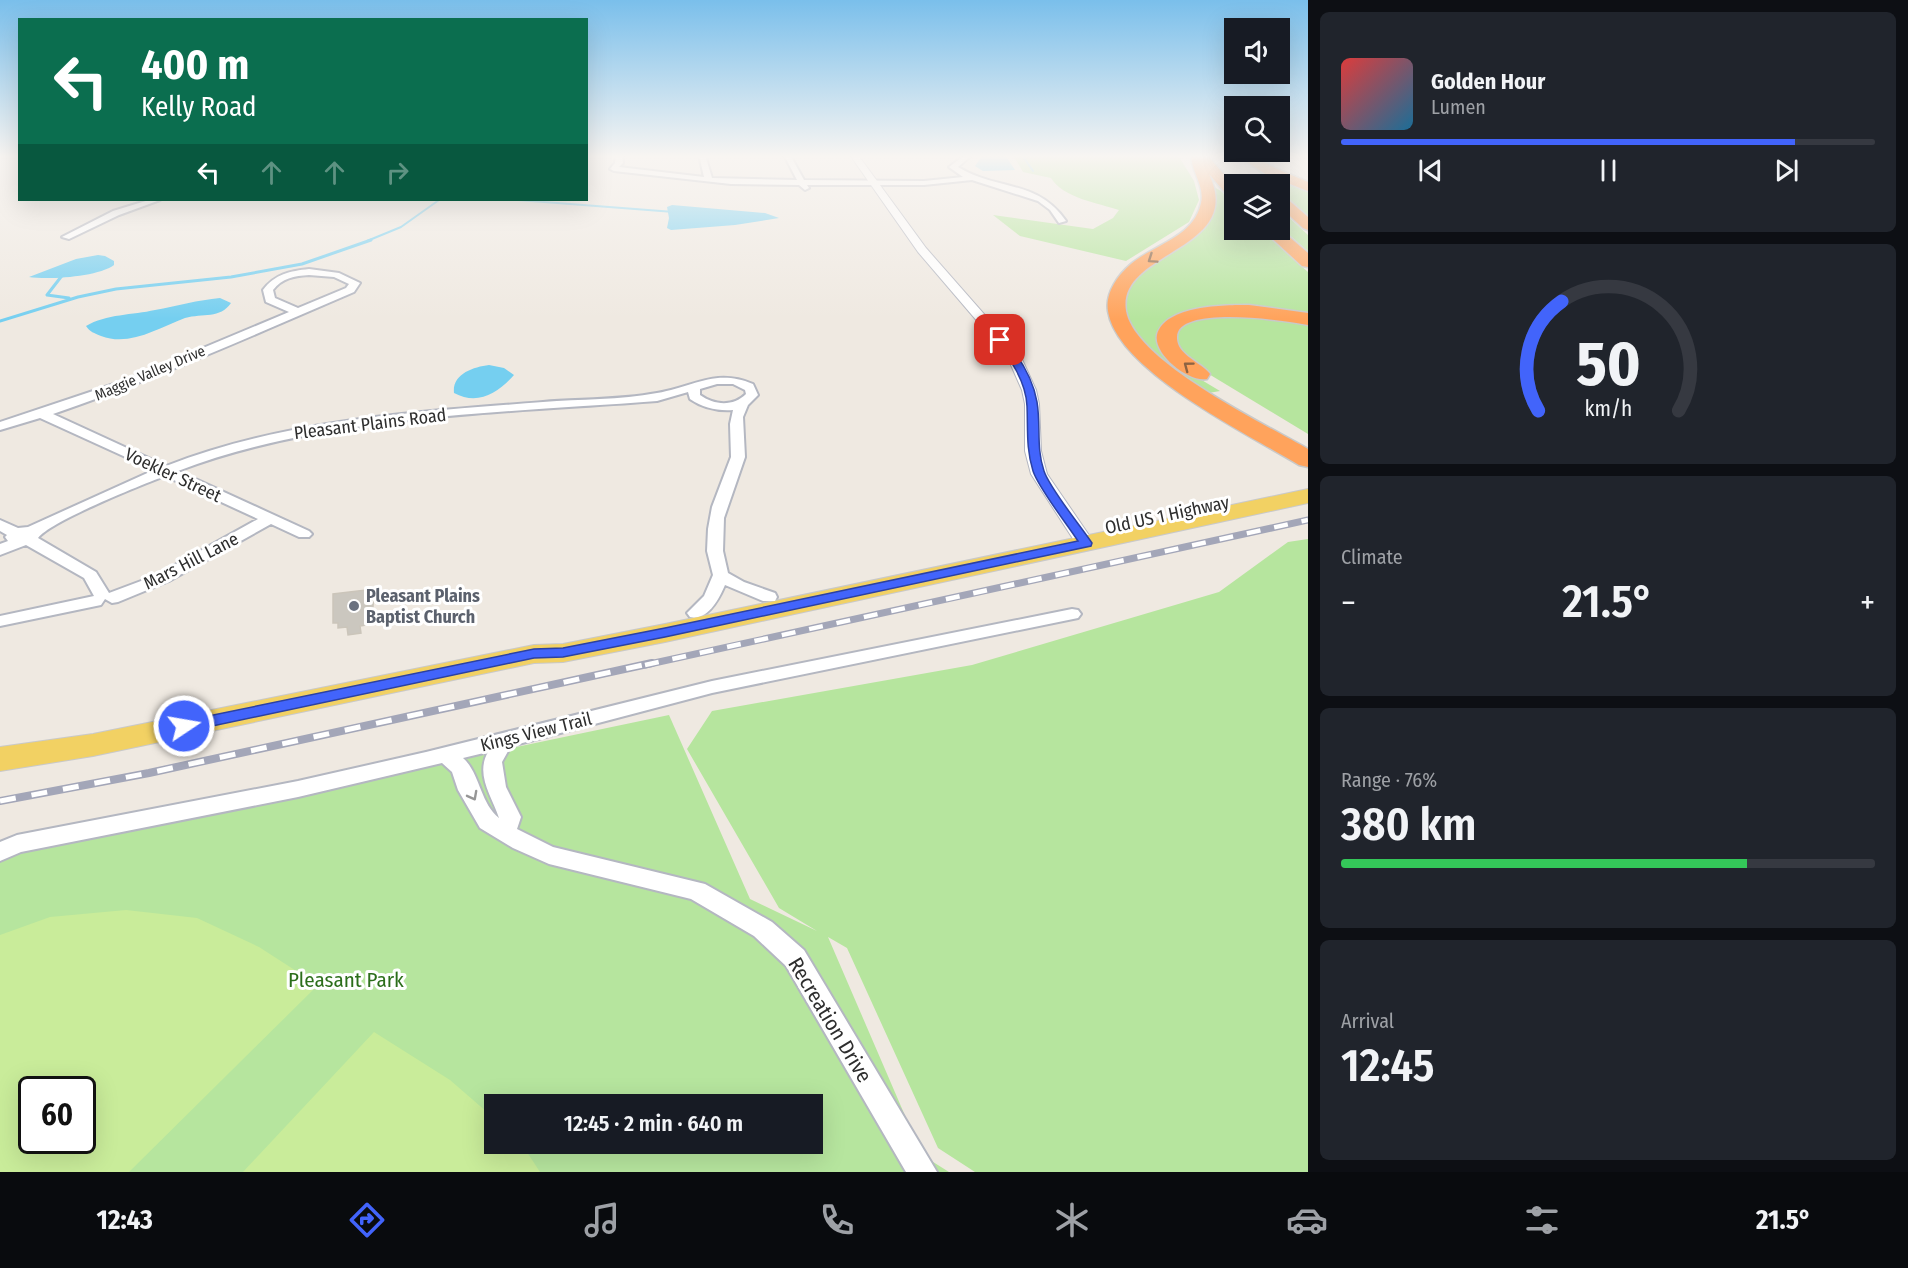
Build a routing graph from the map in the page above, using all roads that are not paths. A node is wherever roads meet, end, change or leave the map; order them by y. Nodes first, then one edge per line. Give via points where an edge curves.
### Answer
1 (126, 210) edge
2 (894, 210) edge
3 (1056, 210) edge
4 (1207, 210) edge
5 (1291, 210) edge
6 (1062, 221) dead end
7 (1308, 225) edge
8 (66, 237) dead end
9 (1283, 240) edge
10 (1308, 262) edge
11 (296, 311) junction
12 (1308, 319) edge
13 (694, 387) junction
14 (657, 397) junction
15 (698, 400) junction
16 (743, 403) junction
17 (713, 405) junction
18 (42, 414) junction
19 (0, 426) edge
20 (735, 427) junction
21 (1308, 443) edge
22 (1308, 460) edge
23 (165, 472) junction
24 (1308, 485) edge
25 (1308, 496) edge
26 (269, 519) junction
27 (0, 525) edge
28 (304, 534) dead end
29 (23, 537) junction
30 (1082, 538) junction
31 (0, 550) edge
32 (721, 575) junction
33 (769, 597) junction
34 (103, 598) junction
35 (696, 613) junction
36 (1072, 614) dead end
37 (0, 621) edge
38 (534, 654) junction
39 (504, 740) junction
40 (446, 755) junction
41 (0, 759) edge
42 (506, 831) junction
43 (0, 852) edge
44 (922, 1172) edge

1 - 8 street
2 - 30 street via 922,250 1013,355 1032,404 1035,462 1046,486
3 - 6 street
4 -> 22 highway via 1184,238 1128,276 1117,298 1122,327 1169,376
5 - 7 highway
9 - 10 highway
11 - 11 street, Maggie Valley Drive via 350,290 355,283 332,274 310,272 273,282 268,290 270,300
11 - 18 street, Maggie Valley Drive via 111,390
21 -> 12 highway via 1192,370 1168,348 1165,339 1167,330 1176,322 1206,313 1251,311
13 - 14 street, Pleasant Plains Road
13 - 15 street
13 - 16 street, Pleasant Plains Road via 716,380 743,383 752,395
14 - 15 street, Pleasant Plains Road
14 - 23 street, Pleasant Plains Road via 321,428 220,452
15 - 17 street, Pleasant Plains Road
16 - 17 street
16 - 20 street
17 - 20 street
18 - 19 street, Maggie Valley Drive
18 - 23 street, Voekler Street
20 - 32 street via 740,442 737,459 713,539
23 - 26 street, Voekler Street
23 - 29 street, Pleasant Plains Road via 87,502
24 - 30 main road, Old US 1 Highway
25 - 30 main road, Old US 1 Highway
26 - 28 street, Voekler Street
26 - 34 street, Mars Hill Lane via 163,578
27 - 29 street
29 - 31 street, Pleasant Plains Road
29 - 34 street via 90,575
30 - 33 main road, Old US 1 Highway
30 - 38 main road, Old US 1 Highway via 665,633
32 - 33 street
32 - 35 street via 711,598
33 - 35 main road, Old US 1 Highway
34 - 37 street, Mars Hill Lane
35 - 38 main road, Old US 1 Highway via 559,643
36 - 39 street, Kings View Trail via 712,687
38 - 41 main road, Old US 1 Highway via 93,745
39 - 40 street, Kings View Trail
39 - 42 street via 492,762 496,787 510,817
40 -> 42 street, Recreation Drive via 461,768 488,822
40 - 43 street, Kings View Trail via 298,789 17,844
42 - 44 street, Recreation Drive via 549,855 697,891 774,937 795,958

